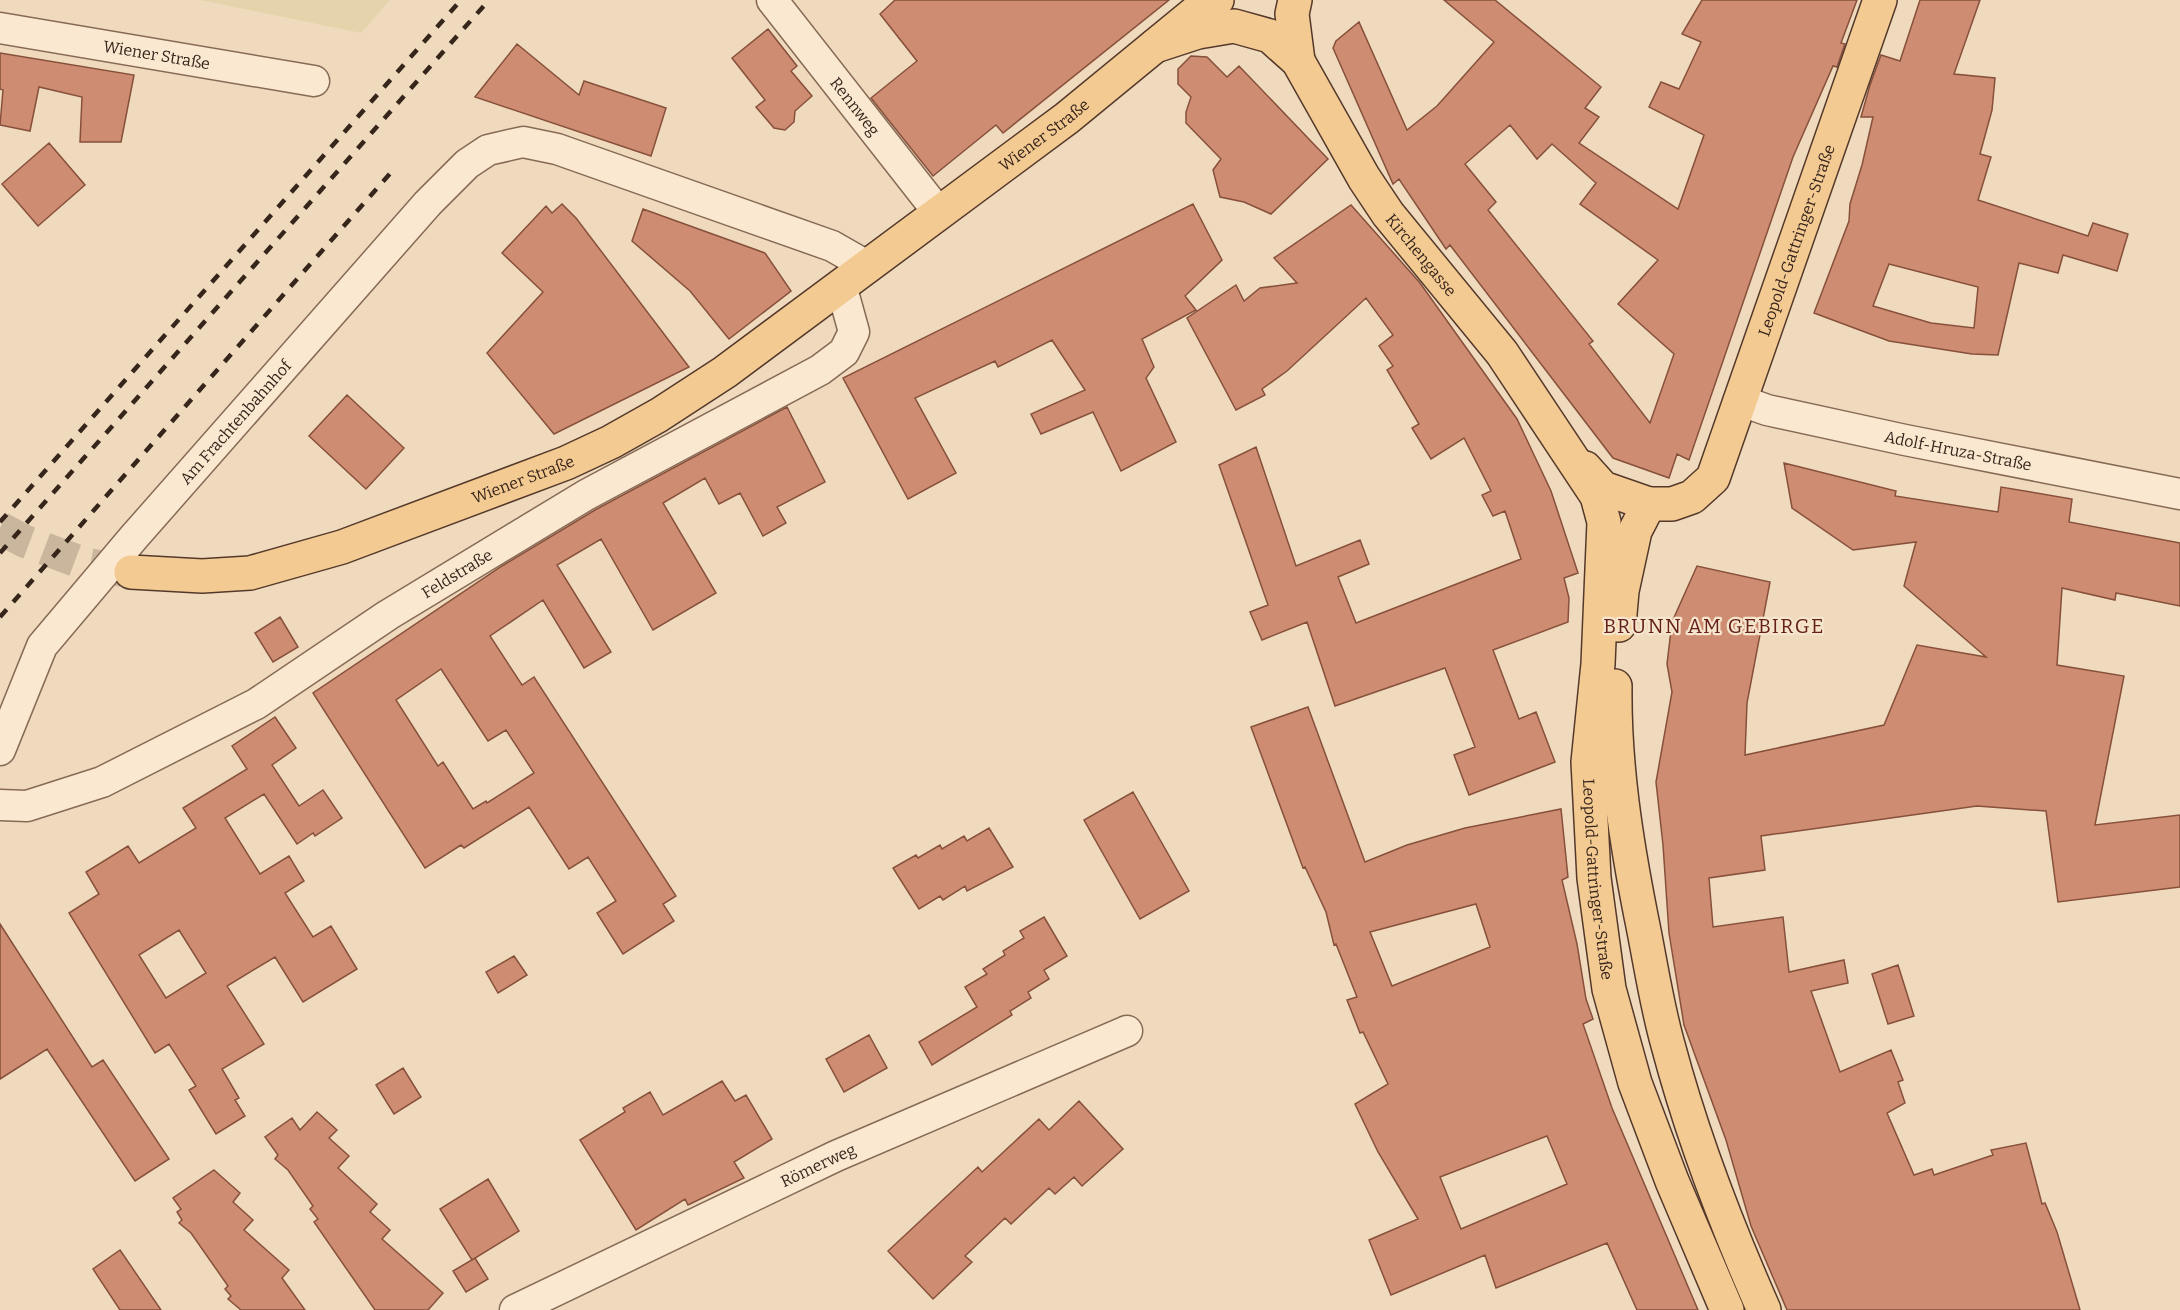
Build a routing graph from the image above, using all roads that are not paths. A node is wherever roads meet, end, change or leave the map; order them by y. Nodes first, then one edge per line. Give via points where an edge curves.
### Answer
1 (772, 0) edge
2 (1295, 0) edge
3 (1880, 0) edge
4 (1207, 9) edge
5 (0, 27) edge
6 (1155, 46) joint
7 (1298, 61) junction
8 (314, 81) dead end
9 (939, 213) junction
10 (867, 266) junction
11 (841, 285) junction
12 (1739, 400) junction
13 (1560, 440) junction
14 (2180, 494) edge
15 (1649, 504) junction
16 (131, 572) tunnel mouth
17 (0, 750) edge
18 (0, 805) edge
19 (1127, 1031) dead end
20 (1705, 1167) junction
21 (1672, 1181) junction
22 (515, 1310) edge
23 (1727, 1310) edge
24 (1764, 1310) edge

1 - 9 street, Rennweg
2 - 7 main road, Kirchengasse via 1292,14
3 - 12 main road, Leopold-Gattringer-Straße
4 - 6 main road, Kirchengasse via 1198,32
4 - 7 main road, Kirchengasse via 1234,26 1270,36
5 - 8 street, Wiener Straße
6 - 9 main road, Wiener Straße via 1067,118
7 - 13 main road, Kirchengasse via 1388,214 1502,353
9 - 10 main road, Wiener Straße
10 - 11 main road, Wiener Straße
10 - 17 street, Am Frachtenbahnhof via 832,246 557,149 523,142 488,150 466,164 428,204 42,646
11 - 16 main road, Wiener Straße via 659,416 566,463 342,547 250,573 202,576
11 - 18 street, Feldstraße via 854,332 844,352 820,370 586,495 388,615 256,704 102,782 27,806
12 - 14 street, Adolf-Hruza-Straße via 1767,410 1905,440
12 - 15 main road, Leopold-Gattringer-Straße via 1713,478 1692,497 1672,504
13 - 15 main road via 1603,488
13 - 21 main road, Leopold-Gattringer-Straße via 1597,496 1604,522 1598,664 1588,762 1594,878 1610,989 1635,1083
15 - 20 main road, Leopold-Gattringer-Straße via 1635,531 1622,591 1614,726 1619,786 1667,1044
19 - 22 street, Römerweg via 836,1156
20 - 21 main road
20 - 24 main road, Leopold-Gattringer-Straße
21 - 23 main road, Leopold-Gattringer-Straße

